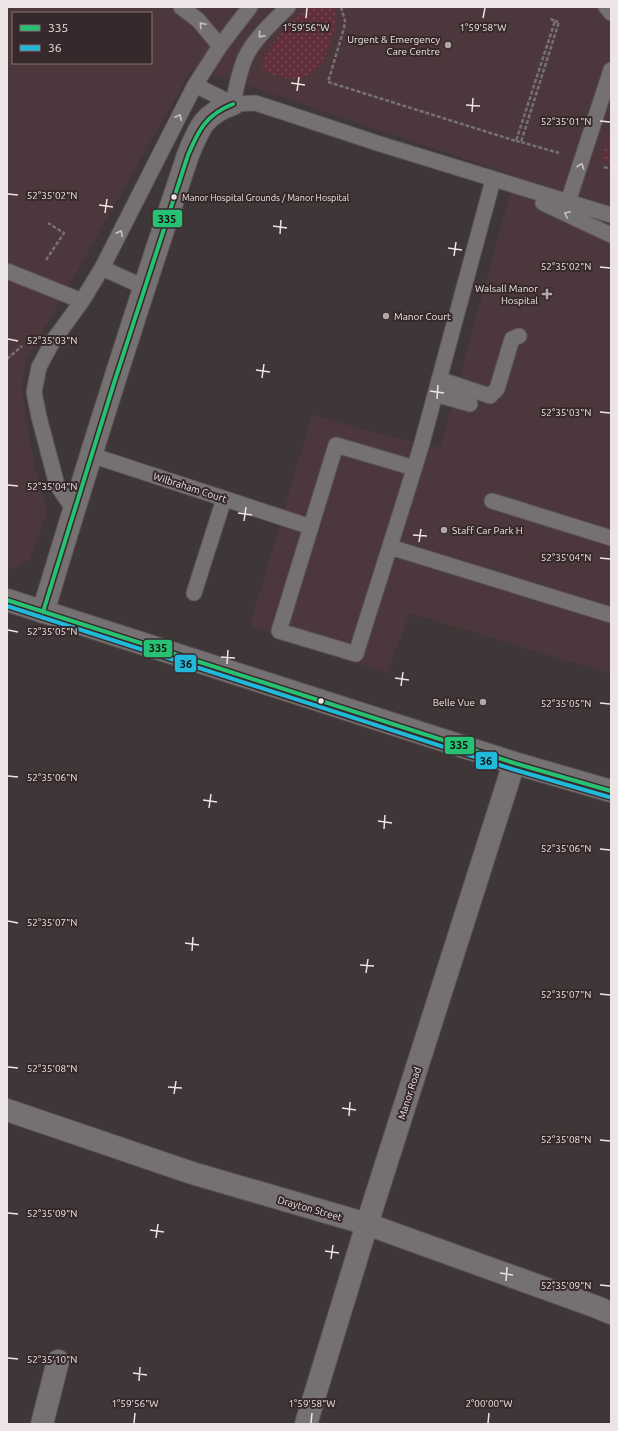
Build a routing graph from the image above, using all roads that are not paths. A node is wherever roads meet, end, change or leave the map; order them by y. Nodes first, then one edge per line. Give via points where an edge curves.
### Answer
1 (181, 7) edge
2 (250, 7) edge
3 (288, 7) edge
4 (606, 7) edge
5 (611, 13) edge
6 (220, 46) junction
7 (611, 70) edge
8 (195, 85) junction
9 (233, 104) junction
10 (493, 180) junction
11 (568, 202) junction
12 (611, 215) edge
13 (608, 231) edge
14 (102, 268) junction
15 (7, 271) edge
16 (144, 287) junction
17 (82, 301) junction
18 (519, 336) dead end
19 (439, 379) junction
20 (435, 394) junction
21 (470, 404) dead end
22 (91, 454) junction
23 (414, 468) junction
24 (224, 499) junction
25 (492, 501) dead end
26 (74, 510) junction
27 (311, 527) junction
28 (611, 538) edge
29 (390, 547) junction
30 (194, 593) dead end
31 (7, 600) edge
32 (43, 612) junction
33 (611, 615) edge
34 (514, 763) junction
35 (611, 791) edge
36 (7, 1110) edge
37 (367, 1224) junction
38 (611, 1314) edge
39 (58, 1361) dead end
40 (42, 1424) edge
41 (306, 1424) edge

6 -> 1 lane via 198,20
2 - 6 lane
3 -> 9 lane via 261,35 246,57
4 - 5 lane
6 - 8 lane
11 -> 7 lane
8 - 9 lane
14 -> 8 lane
9 - 10 lane via 255,103
9 - 16 street via 208,116 195,137
10 - 11 lane
13 -> 10 lane
10 - 19 lane
11 - 12 lane
14 - 16 lane
14 - 17 lane
15 - 17 lane
16 - 22 street
17 - 26 lane via 53,341 39,368 34,392 38,417 57,486
18 - 19 lane via 512,339 497,389 490,396
19 - 20 lane
20 - 21 lane
20 - 23 lane
22 - 24 lane, Wilbraham Court
22 - 26 street
23 - 27 lane via 336,445
23 - 29 lane
24 - 27 lane, Wilbraham Court
24 - 30 lane
25 - 28 lane
26 - 32 street
27 - 29 lane via 279,631 356,654
29 - 33 lane
31 - 32 street
32 - 34 street
34 - 35 street
34 - 37 street, Manor Road
36 - 37 street, Drayton Street via 192,1173
37 - 38 street, Drayton Street
37 - 41 street, Manor Road
39 - 40 street

